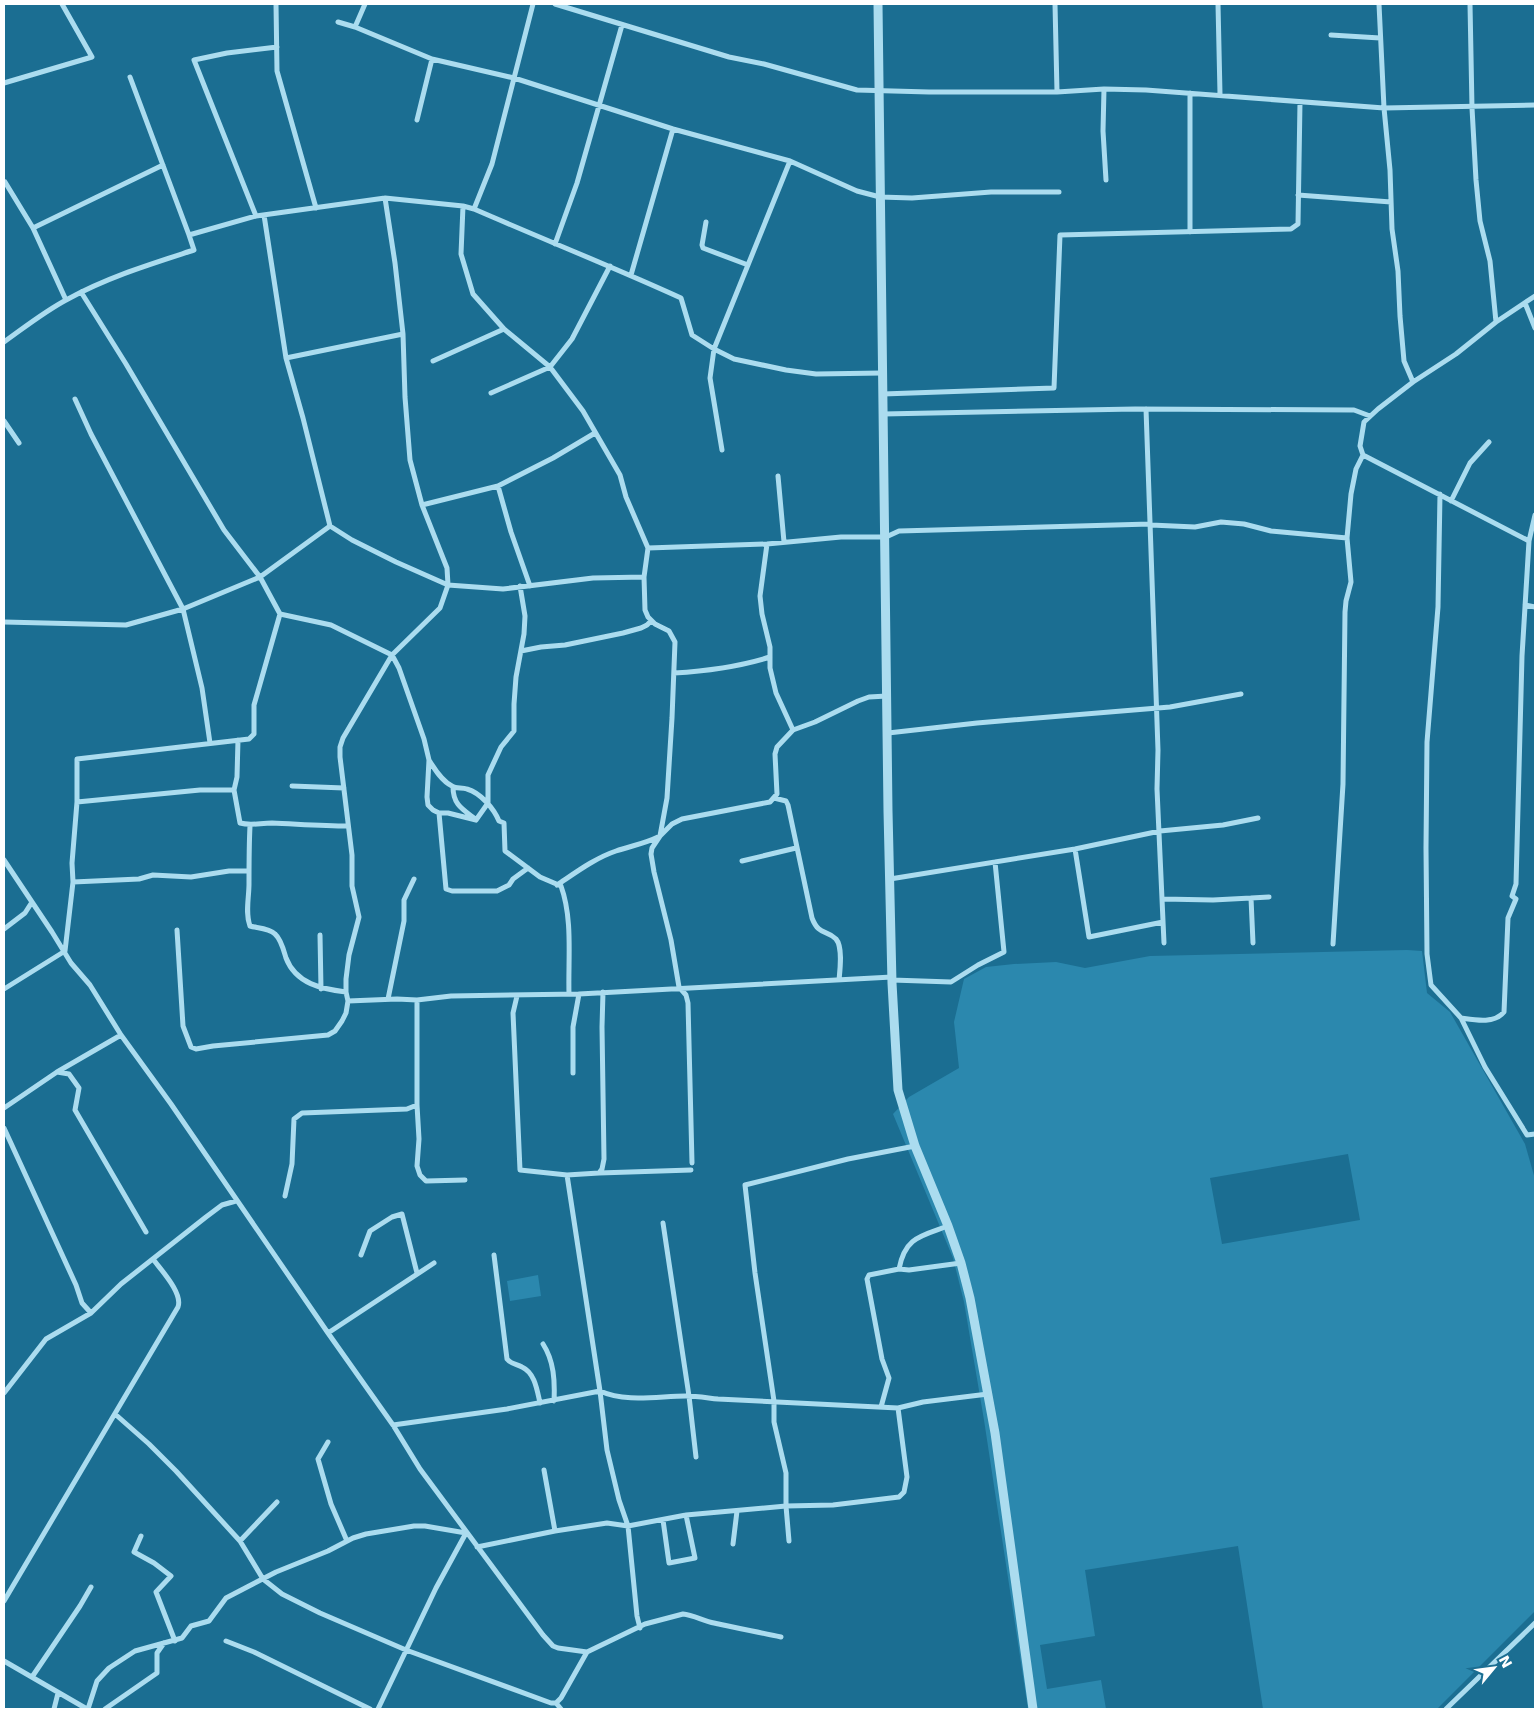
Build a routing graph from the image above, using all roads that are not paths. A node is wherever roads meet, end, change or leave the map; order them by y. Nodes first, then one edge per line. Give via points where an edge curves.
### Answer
1 (62, 4) edge
2 (276, 4) edge
3 (365, 4) edge
4 (533, 4) edge
5 (555, 4) edge
6 (878, 4) edge
7 (1055, 4) edge
8 (1218, 4) edge
9 (1379, 4) edge
10 (1470, 4) edge
11 (338, 22) dead end
12 (622, 25) junction
13 (355, 27) junction
14 (1331, 35) dead end
15 (1380, 38) junction
16 (277, 47) junction
17 (432, 59) junction
18 (130, 76) dead end
19 (514, 78) junction
20 (4, 83) edge
21 (1104, 89) junction
22 (880, 90) junction
23 (1057, 92) junction
24 (1190, 93) junction
25 (1220, 94) junction
26 (1300, 102) junction
27 (1535, 105) edge
28 (598, 106) junction
29 (1384, 108) junction
30 (1472, 108) junction
31 (417, 120) dead end
32 (673, 129) junction
33 (790, 161) junction
34 (163, 165) junction
35 (1106, 180) dead end
36 (5, 182) dead end
37 (1059, 192) dead end
38 (1298, 195) junction
39 (880, 197) junction
40 (385, 198) junction
41 (1391, 202) junction
42 (462, 206) junction
43 (316, 208) junction
44 (474, 209) junction
45 (264, 215) junction
46 (256, 216) junction
47 (706, 222) dead end
48 (33, 228) junction
49 (1190, 232) junction
50 (189, 235) junction
51 (555, 244) junction
52 (748, 265) junction
53 (610, 266) junction
54 (631, 275) junction
55 (81, 292) junction
56 (1535, 296) edge
57 (66, 300) junction
58 (1525, 303) junction
59 (1496, 322) junction
60 (1535, 328) edge
61 (504, 329) junction
62 (403, 334) junction
63 (4, 342) edge
64 (714, 349) junction
65 (286, 358) junction
66 (433, 361) dead end
67 (550, 367) junction
68 (882, 373) junction
69 (1414, 382) junction
70 (491, 393) dead end
71 (883, 394) junction
72 (75, 399) dead end
73 (1146, 409) junction
74 (883, 414) junction
75 (1370, 416) junction
76 (4, 421) edge
77 (595, 433) junction
78 (1489, 442) dead end
79 (19, 443) dead end
80 (722, 450) dead end
81 (1363, 455) junction
82 (778, 476) dead end
83 (498, 486) junction
84 (1440, 494) junction
85 (1451, 501) junction
86 (422, 506) junction
87 (1535, 515) edge
88 (1150, 524) junction
89 (330, 526) junction
90 (886, 537) junction
91 (1347, 538) junction
92 (784, 542) junction
93 (1529, 542) junction
94 (768, 544) junction
95 (648, 548) junction
96 (260, 577) junction
97 (644, 577) junction
98 (448, 585) junction
99 (520, 586) junction
100 (530, 586) junction
101 (1525, 605) junction
102 (1535, 607) edge
103 (183, 609) junction
104 (280, 614) junction
105 (651, 620) junction
106 (4, 622) edge
107 (521, 651) junction
108 (392, 655) junction
109 (770, 657) junction
110 (674, 673) junction
111 (1241, 694) dead end
112 (888, 696) junction
113 (1156, 707) junction
114 (793, 730) junction
115 (888, 734) junction
116 (238, 740) junction
117 (210, 743) junction
118 (429, 760) junction
119 (292, 786) dead end
120 (453, 787) junction
121 (344, 788) junction
122 (234, 790) junction
123 (774, 798) junction
124 (77, 802) junction
125 (488, 803) junction
126 (439, 813) junction
127 (1258, 818) dead end
128 (476, 820) junction
129 (250, 826) junction
130 (348, 826) junction
131 (1160, 832) junction
132 (660, 836) junction
133 (796, 848) junction
134 (1075, 849) junction
135 (4, 860) edge
136 (742, 861) dead end
137 (996, 862) junction
138 (528, 868) junction
139 (248, 870) junction
140 (414, 878) dead end
141 (890, 879) junction
142 (73, 882) junction
143 (557, 885) junction
144 (1269, 897) dead end
145 (1251, 898) junction
146 (1163, 900) junction
147 (32, 902) junction
148 (1163, 922) junction
149 (4, 929) edge
150 (177, 930) dead end
151 (320, 935) dead end
152 (1164, 943) dead end
153 (1253, 943) dead end
154 (1333, 944) dead end
155 (64, 951) junction
156 (892, 978) junction
157 (839, 980) junction
158 (679, 987) junction
159 (4, 989) edge
160 (321, 989) junction
161 (346, 992) junction
162 (603, 992) junction
163 (569, 994) junction
164 (579, 994) junction
165 (517, 996) junction
166 (388, 999) junction
167 (417, 1000) junction
168 (348, 1001) junction
169 (1461, 1018) junction
170 (121, 1035) junction
171 (57, 1072) junction
172 (573, 1072) dead end
173 (417, 1105) junction
174 (4, 1108) edge
175 (4, 1128) edge
176 (1535, 1134) edge
177 (915, 1146) junction
178 (692, 1163) dead end
179 (691, 1170) dead end
180 (599, 1173) junction
181 (567, 1175) junction
182 (465, 1180) dead end
183 (285, 1196) dead end
184 (236, 1201) junction
185 (663, 1223) dead end
186 (948, 1226) junction
187 (146, 1232) dead end
188 (361, 1255) dead end
189 (494, 1255) dead end
190 (153, 1259) junction
191 (434, 1263) dead end
192 (961, 1263) junction
193 (899, 1269) junction
194 (417, 1274) junction
195 (91, 1313) junction
196 (328, 1334) junction
197 (543, 1344) dead end
198 (600, 1391) junction
199 (4, 1393) edge
200 (988, 1394) junction
201 (689, 1396) junction
202 (554, 1401) junction
203 (774, 1401) junction
204 (540, 1403) junction
205 (881, 1407) junction
206 (898, 1408) junction
207 (115, 1414) junction
208 (393, 1425) junction
209 (328, 1442) dead end
210 (696, 1457) dead end
211 (544, 1470) dead end
212 (277, 1502) dead end
213 (786, 1506) junction
214 (738, 1511) junction
215 (686, 1516) junction
216 (662, 1520) junction
217 (628, 1526) junction
218 (555, 1531) junction
219 (466, 1533) junction
220 (141, 1536) dead end
221 (347, 1541) junction
222 (789, 1541) dead end
223 (240, 1542) junction
224 (733, 1544) dead end
225 (477, 1547) junction
226 (263, 1579) junction
227 (91, 1586) dead end
228 (4, 1601) edge
229 (1535, 1623) edge
230 (640, 1628) junction
231 (781, 1637) dead end
232 (226, 1640) dead end
233 (175, 1641) junction
234 (164, 1642) junction
235 (406, 1650) junction
236 (586, 1652) junction
237 (4, 1661) edge
238 (32, 1677) junction
239 (58, 1693) junction
240 (556, 1703) junction
241 (1450, 1708) edge
242 (54, 1709) edge
243 (87, 1709) edge
244 (105, 1709) edge
245 (370, 1709) edge
246 (378, 1709) edge
247 (561, 1709) edge
248 (1033, 1709) edge

1 - 20 street via 92,56
2 - 16 street
3 - 13 street
4 - 19 street
5 - 12 street
6 - 22 street
7 - 23 street
8 - 25 street
9 - 15 street
10 - 30 street
11 - 13 street
12 - 22 street via 856,90
12 - 28 street
13 - 17 street
14 - 15 street
15 - 29 street
16 - 43 street via 277,71
16 - 46 street via 194,60
17 - 19 street
17 - 31 street
18 - 34 street
19 - 28 street
19 - 44 street via 492,164
21 - 23 street
21 - 24 street
21 - 35 street
22 - 23 street
22 - 39 street
24 - 25 street
24 - 49 street
25 - 26 street
26 - 29 street
26 - 38 street
27 - 30 street
28 - 32 street
28 - 51 street via 577,183
29 - 30 street
29 - 41 street
30 - 59 street via 1480,221 1490,261
32 - 33 street
32 - 54 street
33 - 39 street via 857,191
33 - 52 street
34 - 48 street
34 - 50 street
36 - 48 street
37 - 39 street
38 - 41 street
38 - 49 street via 1298,224 1291,229
39 - 68 street
40 - 42 street
40 - 43 street
40 - 62 street
41 - 69 street via 1404,361
42 - 44 street
42 - 61 street via 461,254 473,294
43 - 45 street
44 - 51 street
45 - 46 street
45 - 65 street
46 - 50 street
47 - 52 street via 703,248
48 - 57 street
49 - 71 street via 1060,235 1054,388
50 - 55 street via 194,250 123,273
51 - 53 street
52 - 64 street
53 - 54 street
53 - 67 street via 572,339
54 - 64 street via 680,298 692,335
55 - 57 street
55 - 96 street via 224,530
56 - 58 street
57 - 63 street
58 - 59 street
58 - 60 street
59 - 69 street
61 - 66 street
61 - 67 street
62 - 65 street
62 - 86 street via 410,460
64 - 68 street via 734,359 786,370 816,374
64 - 80 street via 710,378
65 - 89 street
67 - 70 street
67 - 77 street
68 - 71 street
69 - 75 street
71 - 74 street
72 - 103 street
73 - 74 street
73 - 75 street via 1354,410
73 - 88 street
74 - 90 street
75 - 81 street via 1364,422 1360,446
76 - 79 street
77 - 83 street
77 - 95 street via 620,475
78 - 85 street via 1470,464
81 - 84 street
81 - 91 street via 1356,469 1351,494
82 - 92 street
83 - 86 street
83 - 100 street
84 - 85 street
84 - 169 street via 1438,607 1427,742 1427,954 1431,985
85 - 93 street
86 - 98 street via 447,568
87 - 93 street
88 - 90 street via 899,531
88 - 91 street via 1195,527 1221,522 1271,531
88 - 113 street
89 - 96 street
89 - 98 street via 352,540
90 - 92 street
90 - 112 street
91 - 154 street via 1351,582 1345,612 1344,784
92 - 94 street
93 - 101 street
94 - 95 street
94 - 109 street via 760,596
95 - 97 street
96 - 103 street
96 - 104 street
97 - 100 street via 594,578
97 - 105 street via 644,610
98 - 99 street via 503,589
98 - 108 street via 440,608
99 - 100 street
99 - 107 street via 525,616
101 - 102 street
101 - 169 street via 1516,884 1512,896 1516,899 1508,918 1504,1012 1489,1020
103 - 106 street via 126,625
103 - 117 street via 202,688
104 - 108 street via 331,625
104 - 116 street via 254,705 254,734 248,739
105 - 107 street via 641,628 623,633
105 - 110 street via 674,638
107 - 125 street via 514,730 501,747 488,775
108 - 118 street via 418,719
108 - 121 street via 343,738 340,757
109 - 110 street via 714,670
109 - 114 street via 776,693
110 - 132 street via 667,798
111 - 113 street
112 - 114 street via 869,697
112 - 115 street
113 - 115 street
113 - 131 street
114 - 123 street via 777,747 775,754 777,794
115 - 141 street
116 - 117 street
116 - 122 street
117 - 124 street via 77,759
118 - 120 street via 436,772
118 - 126 street via 428,805
119 - 121 street
120 - 125 street via 467,789
120 - 128 street via 458,807
121 - 130 street
122 - 124 street via 200,790
122 - 129 street via 240,823
123 - 132 street via 764,804 682,819
123 - 133 street via 786,801 788,805
124 - 142 street
125 - 128 street
125 - 138 street via 499,821 504,823 505,851
126 - 128 street
126 - 138 street via 446,889 497,891
127 - 131 street
129 - 130 street via 263,823
129 - 139 street
130 - 161 street via 352,886 359,917
131 - 134 street
131 - 146 street
132 - 143 street via 615,851
132 - 158 street via 652,848 652,862
133 - 136 street
133 - 157 street via 812,918 817,929 838,943 841,958
134 - 137 street
134 - 148 street via 1089,937
135 - 147 street
137 - 141 street
137 - 156 street via 1004,952 951,982
138 - 143 street
139 - 142 street via 191,877 153,875 139,879
139 - 160 street via 247,916 250,926 276,934 292,970 300,979
140 - 166 street via 404,900 404,921
141 - 156 street
142 - 155 street
143 - 163 street via 561,886 565,896
144 - 145 street
145 - 146 street
145 - 153 street
146 - 148 street
147 - 149 street via 25,913
147 - 155 street
148 - 152 street
150 - 168 street via 183,1026 191,1047 328,1035 342,1022
151 - 160 street
155 - 159 street
155 - 170 street
156 - 157 street
156 - 177 street via 898,1090
157 - 158 street
158 - 162 street
158 - 178 street via 688,1003
160 - 161 street
161 - 168 street
162 - 164 street
162 - 180 street via 604,1159
163 - 164 street
163 - 165 street
164 - 172 street via 573,1027
165 - 167 street via 451,996
165 - 181 street via 514,1013 520,1170
166 - 167 street
166 - 168 street
167 - 173 street
169 - 176 street via 1509,1107 1527,1135
170 - 171 street
170 - 184 street
171 - 174 street
171 - 187 street via 69,1074 79,1088 75,1110
173 - 182 street via 417,1166 422,1179 434,1182
173 - 183 street via 407,1109 302,1113 294,1119 292,1164
175 - 195 street via 82,1303
177 - 186 street
177 - 203 street via 745,1185
179 - 180 street
180 - 181 street
181 - 198 street
184 - 190 street via 222,1205
184 - 196 street
185 - 201 street
186 - 192 street
186 - 193 street via 912,1241 902,1255
188 - 194 street via 370,1231 392,1216 402,1214
189 - 204 street via 507,1359 526,1369 536,1386
190 - 195 street
190 - 207 street via 180,1302
191 - 194 street
192 - 193 street
192 - 200 street
193 - 205 street via 869,1274 868,1279 882,1359 889,1378
194 - 196 street
195 - 199 street via 46,1340
196 - 208 street
197 - 202 street via 551,1360
198 - 201 street via 624,1397
198 - 202 street
198 - 217 street via 607,1450
200 - 206 street
200 - 248 street
201 - 203 street
201 - 210 street
202 - 204 street
203 - 205 street
203 - 213 street via 774,1422 786,1473
204 - 208 street
205 - 206 street
206 - 213 street via 907,1477 902,1495 834,1505
207 - 223 street via 163,1457
207 - 228 street
208 - 219 street
209 - 221 street via 318,1459 331,1504
211 - 218 street
212 - 223 street
213 - 214 street
213 - 222 street
214 - 215 street
214 - 224 street
215 - 216 street
215 - 216 street via 695,1558 669,1563
216 - 217 street
217 - 218 street via 607,1523
217 - 230 street
218 - 225 street
219 - 221 street via 414,1526 366,1534
219 - 225 street
219 - 235 street
220 - 233 street via 134,1552 171,1576 156,1592
221 - 226 street
223 - 226 street
225 - 236 street via 553,1646
226 - 233 street via 226,1598 209,1621 191,1626 182,1638
226 - 235 street via 282,1594 320,1613
227 - 238 street
229 - 241 street
230 - 231 street via 658,1620 689,1614
230 - 236 street
232 - 245 street
233 - 234 street
234 - 243 street via 135,1651 109,1668 97,1681
234 - 244 street via 158,1653 157,1673
235 - 240 street
235 - 246 street
236 - 240 street
237 - 238 street
238 - 239 street
239 - 242 street
239 - 243 street
240 - 247 street

